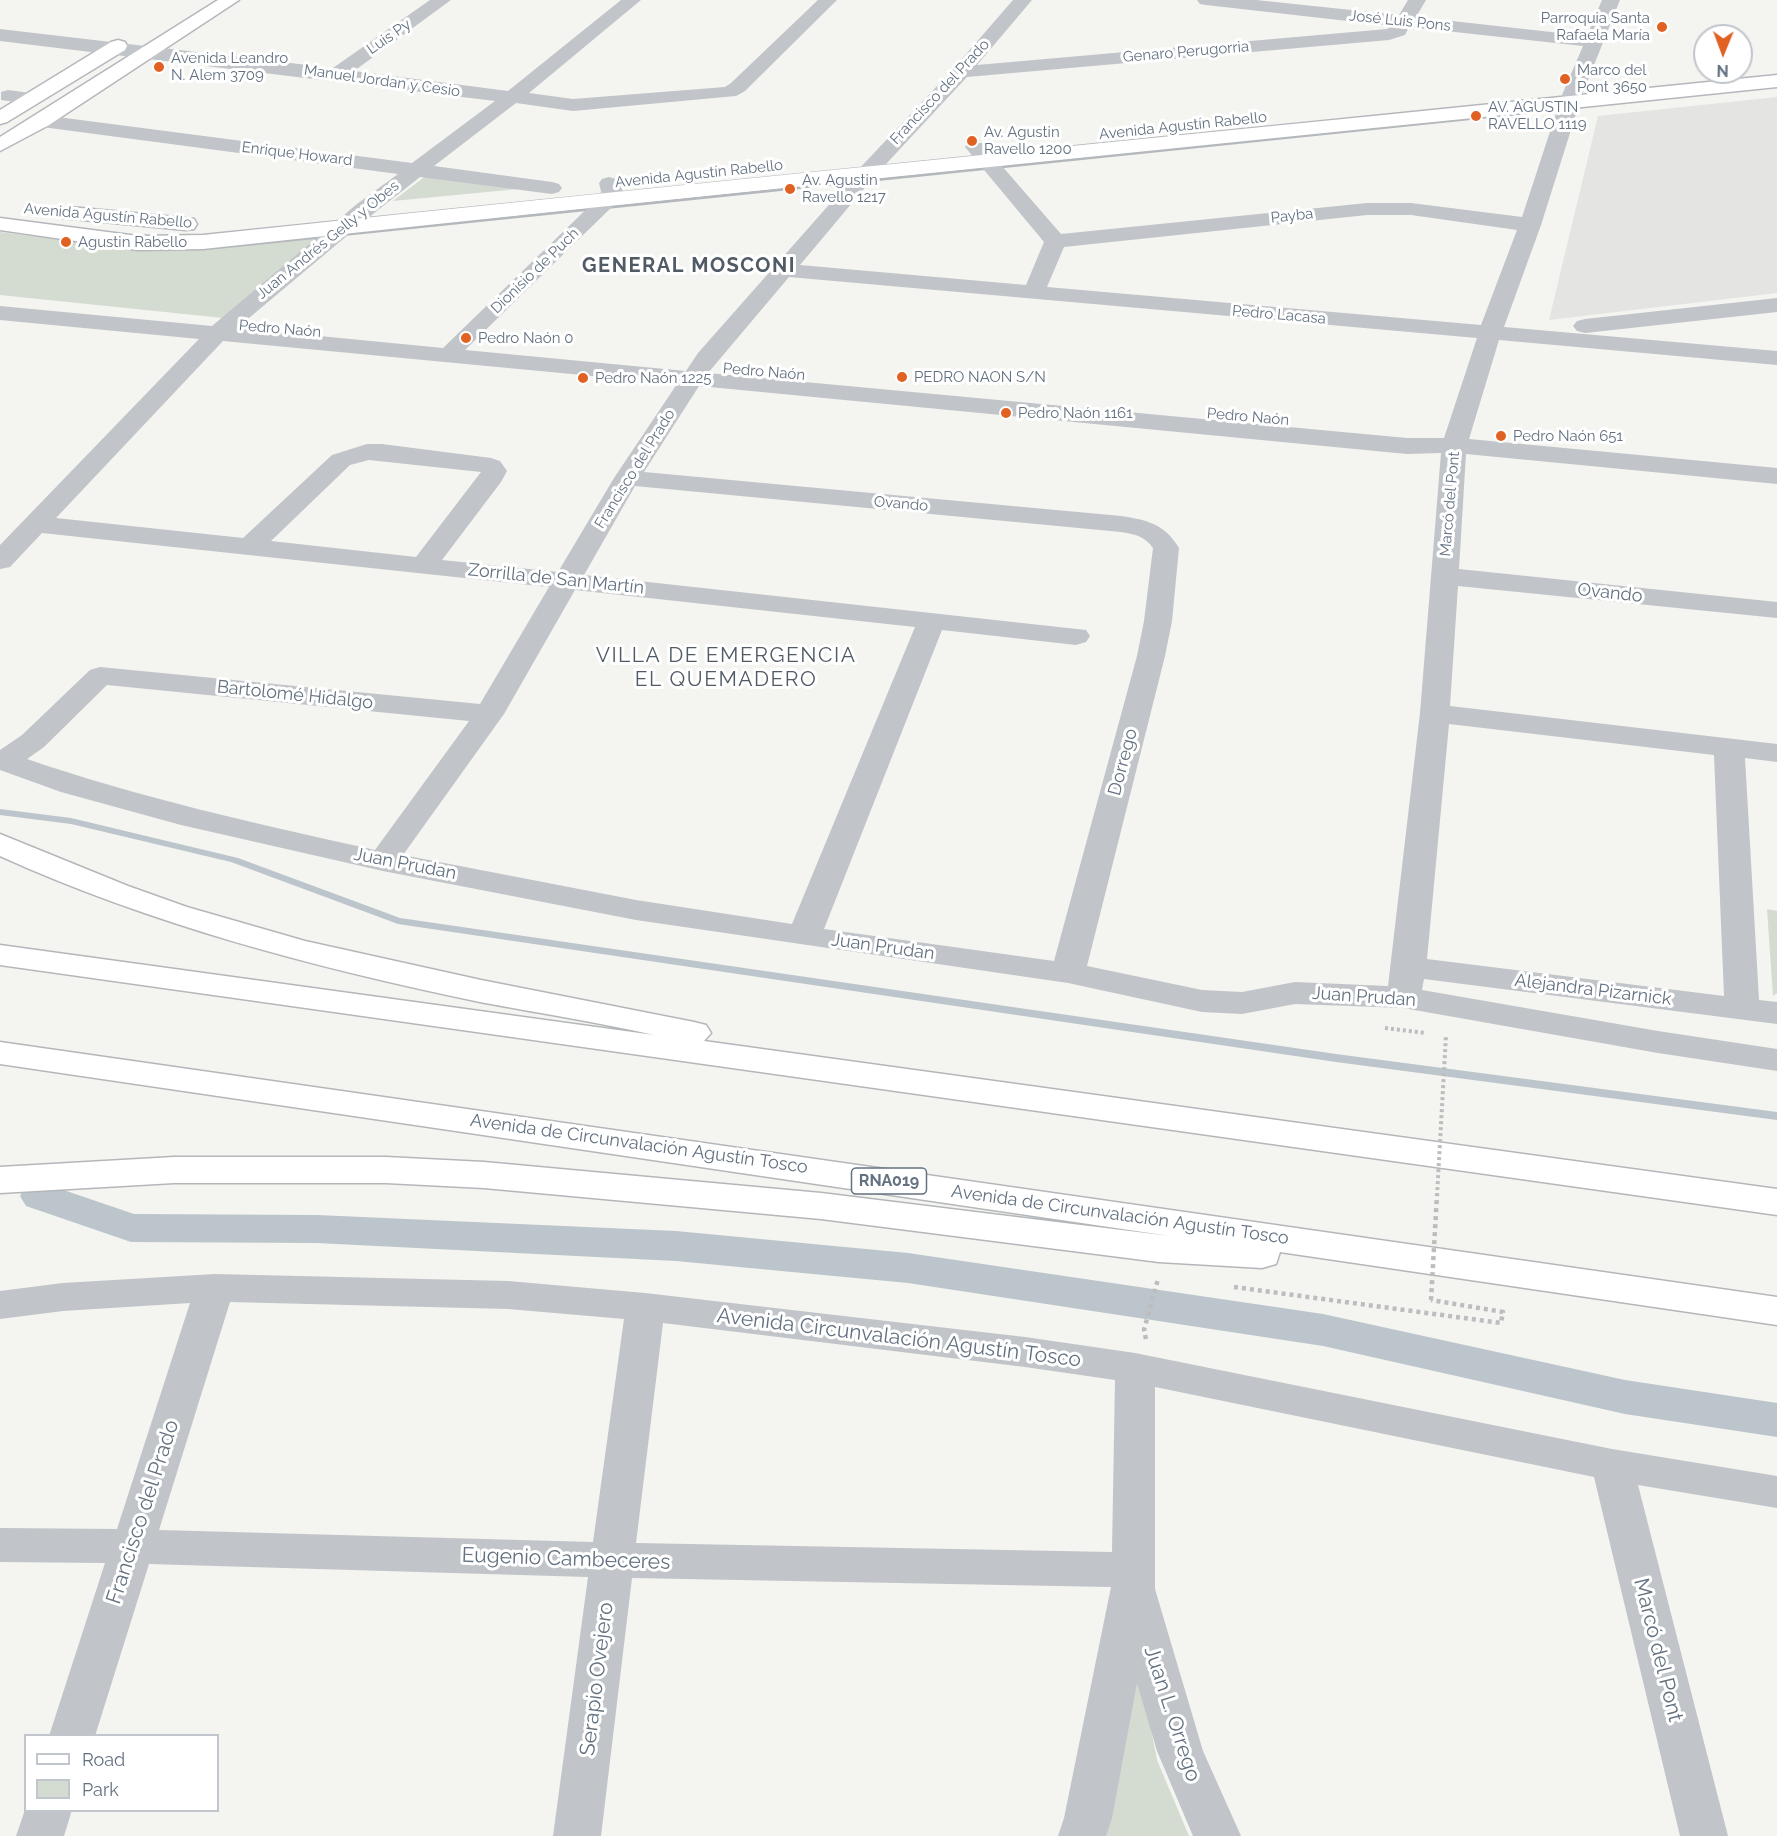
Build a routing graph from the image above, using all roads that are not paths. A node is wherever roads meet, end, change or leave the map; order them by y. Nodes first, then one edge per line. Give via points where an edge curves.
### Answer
1 (230, 0) edge
2 (442, 0) edge
3 (632, 0) edge
4 (828, 0) edge
5 (1023, 0) edge
6 (1215, 0) edge
7 (1417, 0) edge
8 (1611, 0) edge
9 (1405, 21) junction
10 (144, 30) dead end
11 (0, 35) edge
12 (1595, 42) junction
13 (114, 48) junction
14 (147, 52) junction
15 (1777, 66) edge
16 (1753, 68) edge
17 (961, 72) junction
18 (337, 74) junction
19 (1693, 75) edge
20 (1777, 81) edge
21 (1574, 93) junction
22 (8, 96) dead end
23 (31, 98) junction
24 (511, 98) junction
25 (1, 116) edge
26 (42, 121) junction
27 (0, 145) edge
28 (982, 155) junction
29 (881, 156) junction
30 (415, 170) junction
31 (865, 174) junction
32 (552, 188) junction
33 (610, 190) junction
34 (0, 206) edge
35 (365, 209) junction
36 (0, 224) edge
37 (1530, 225) junction
38 (342, 228) junction
39 (1055, 241) junction
40 (781, 270) junction
41 (1033, 294) junction
42 (1777, 305) edge
43 (1, 312) edge
44 (223, 329) junction
45 (1490, 333) junction
46 (1553, 338) junction
47 (453, 350) junction
48 (1777, 358) edge
49 (696, 372) junction
50 (1455, 446) junction
51 (1777, 476) edge
52 (627, 478) junction
53 (36, 524) junction
54 (250, 546) junction
55 (1166, 548) joint
56 (0, 561) edge
57 (425, 564) junction
58 (1443, 576) junction
59 (568, 580) junction
60 (1777, 610) edge
61 (932, 621) junction
62 (1076, 636) dead end
63 (1435, 713) junction
64 (489, 714) junction
65 (1729, 748) junction
66 (1777, 753) edge
67 (2, 761) edge
68 (0, 844) edge
69 (383, 861) junction
70 (804, 936) junction
71 (0, 955) edge
72 (1068, 973) junction
73 (1406, 982) junction
74 (1742, 1009) junction
75 (1777, 1013) edge
76 (0, 1053) edge
77 (1777, 1060) edge
78 (859, 1074) junction
79 (0, 1180) edge
80 (1777, 1202) edge
81 (1463, 1265) junction
82 (214, 1288) junction
83 (0, 1305) edge
84 (645, 1307) junction
85 (1777, 1311) edge
86 (1144, 1356) junction
87 (1612, 1465) junction
88 (1777, 1492) edge
89 (0, 1545) edge
90 (132, 1546) junction
91 (613, 1560) junction
92 (1132, 1579) junction
93 (73, 1734) edge
94 (47, 1812) edge
95 (40, 1836) edge
96 (577, 1836) edge
97 (1082, 1836) edge
98 (1217, 1836) edge
99 (1704, 1836) edge

1 - 14 main road
2 - 18 street, Luis Py
3 - 24 street, Juan Andrés Gelly y Obes
4 - 24 street, Manuel Jordan y Cesio via 729,92 591,105
5 - 17 street, Francisco del Prado
6 - 9 street, José Luis Pons
7 - 9 street
8 - 12 street, Marcó del Pont
9 - 12 street, José Luis Pons
9 - 17 street, Genaro Perugorria via 1398,31 1389,34
10 - 13 main road
11 - 13 street, Manuel Jordan y Cesio
12 - 21 street, Marcó del Pont
13 - 14 street, Manuel Jordan y Cesio
13 - 23 main road
14 - 18 street, Manuel Jordan y Cesio
14 - 26 main road
15 - 16 main road
17 - 29 street, Francisco del Prado
18 - 24 street, Manuel Jordan y Cesio
19 - 21 main road
20 - 21 main road
21 - 28 main road, Avenida Agustín Rabello
21 - 37 street, Marcó del Pont
22 - 23 street
23 - 25 main road
24 - 30 street, Juan Andrés Gelly y Obes
26 - 27 main road
26 - 30 street, Enrique Howard
28 - 29 main road, Avenida Agustín Rabello
28 - 31 main road, Avenida Agustín Rabello
28 - 39 street
29 - 31 street, Francisco del Prado
29 - 33 main road, Avenida Agustín Rabello
30 - 32 street, Enrique Howard
30 - 35 street, Juan Andrés Gelly y Obes
31 - 33 main road, Avenida Agustín Rabello
31 - 40 street, Francisco del Prado
32 - 33 main road, Avenida Agustín Rabello
32 - 35 main road, Avenida Agustín Rabello
33 - 38 main road, Avenida Agustín Rabello
33 - 47 street, Dionisio de Puch
34 - 35 main road, Avenida Agustín Rabello via 191,224
35 - 38 street, Juan Andrés Gelly y Obes
36 - 38 main road, Avenida Agustín Rabello via 160,244
37 - 39 street, Payba via 1411,209 1366,209
37 - 45 street, Marcó del Pont
38 - 44 street, Juan Andrés Gelly y Obes
39 - 41 street
40 - 41 street, Pedro Lacasa
40 - 49 street, Francisco del Prado
41 - 45 street, Pedro Lacasa
42 - 46 street via 1571,328
43 - 44 street, Pedro Naón
44 - 47 street, Pedro Naón
44 - 53 street, Juan Andrés Gelly y Obes
45 - 46 street, Pedro Lacasa
45 - 50 street, Marcó del Pont
46 - 48 street, Pedro Lacasa
47 - 49 street, Pedro Naón
49 - 50 street, Pedro Naón via 1395,444
49 - 52 street, Francisco del Prado
50 - 51 street, Pedro Naón
50 - 58 street, Marcó del Pont
52 - 55 street, Ovando via 1121,524 1155,532
52 - 59 street, Francisco del Prado
53 - 54 street, Zorrilla de San Martín
53 - 56 street, Juan Andrés Gelly y Obes
54 - 57 street, Zorrilla de San Martín
54 - 57 street via 340,460 351,455 382,452 491,466 492,477
55 - 72 street, Dorrego via 1151,656
57 - 59 street, Zorrilla de San Martín
58 - 60 street, Ovando
58 - 63 street, Marcó del Pont
59 - 61 street, Zorrilla de San Martín
59 - 64 street, Francisco del Prado
61 - 62 street, Zorrilla de San Martín
61 - 70 street
63 - 65 street
63 - 73 street, Marcó del Pont
64 - 67 street, Bartolomé Hidalgo via 100,676 33,741
64 - 69 street, Francisco del Prado
65 - 66 street
65 - 74 street
67 - 69 street, Juan Prudan via 181,816
68 - 78 main road via 106,890 287,947 472,989 633,1017
69 - 70 street, Juan Prudan via 636,910
70 - 72 street, Juan Prudan
71 - 78 main road
72 - 73 street, Juan Prudan via 1202,1001 1242,1003 1295,993
73 - 74 street, Alejandra Pizarnick
73 - 77 street, Juan Prudan via 1646,1040
74 - 75 street, Alejandra Pizarnick
76 - 81 main road, Avenida de Circunvalación Agustín Tosco / RNA019
78 - 80 main road
79 - 81 main road via 185,1170 386,1170 484,1175 821,1206 1159,1249
81 - 85 main road, Avenida de Circunvalación Agustín Tosco / RNA019
82 - 83 street, Avenida Circunvalación Agustín Tosco
82 - 84 street, Avenida Circunvalación Agustín Tosco via 508,1295
82 - 90 street, Francisco del Prado
84 - 86 street, Avenida Circunvalación Agustín Tosco via 1001,1349
84 - 91 street, Serapio Ovejero
86 - 87 street, Avenida Circunvalación Agustín Tosco
86 - 92 street, Juan L. Orrego
87 - 88 street, Avenida Circunvalación Agustín Tosco
87 - 99 street, Marcó del Pont
89 - 90 street, Eugenio Cambeceres
90 - 91 street, Eugenio Cambeceres
90 - 93 street, Francisco del Prado
91 - 92 street, Eugenio Cambeceres
91 - 96 street, Serapio Ovejero
92 - 97 street, Juan L. Orrego
92 - 98 street, Juan L. Orrego via 1180,1751
94 - 95 street

